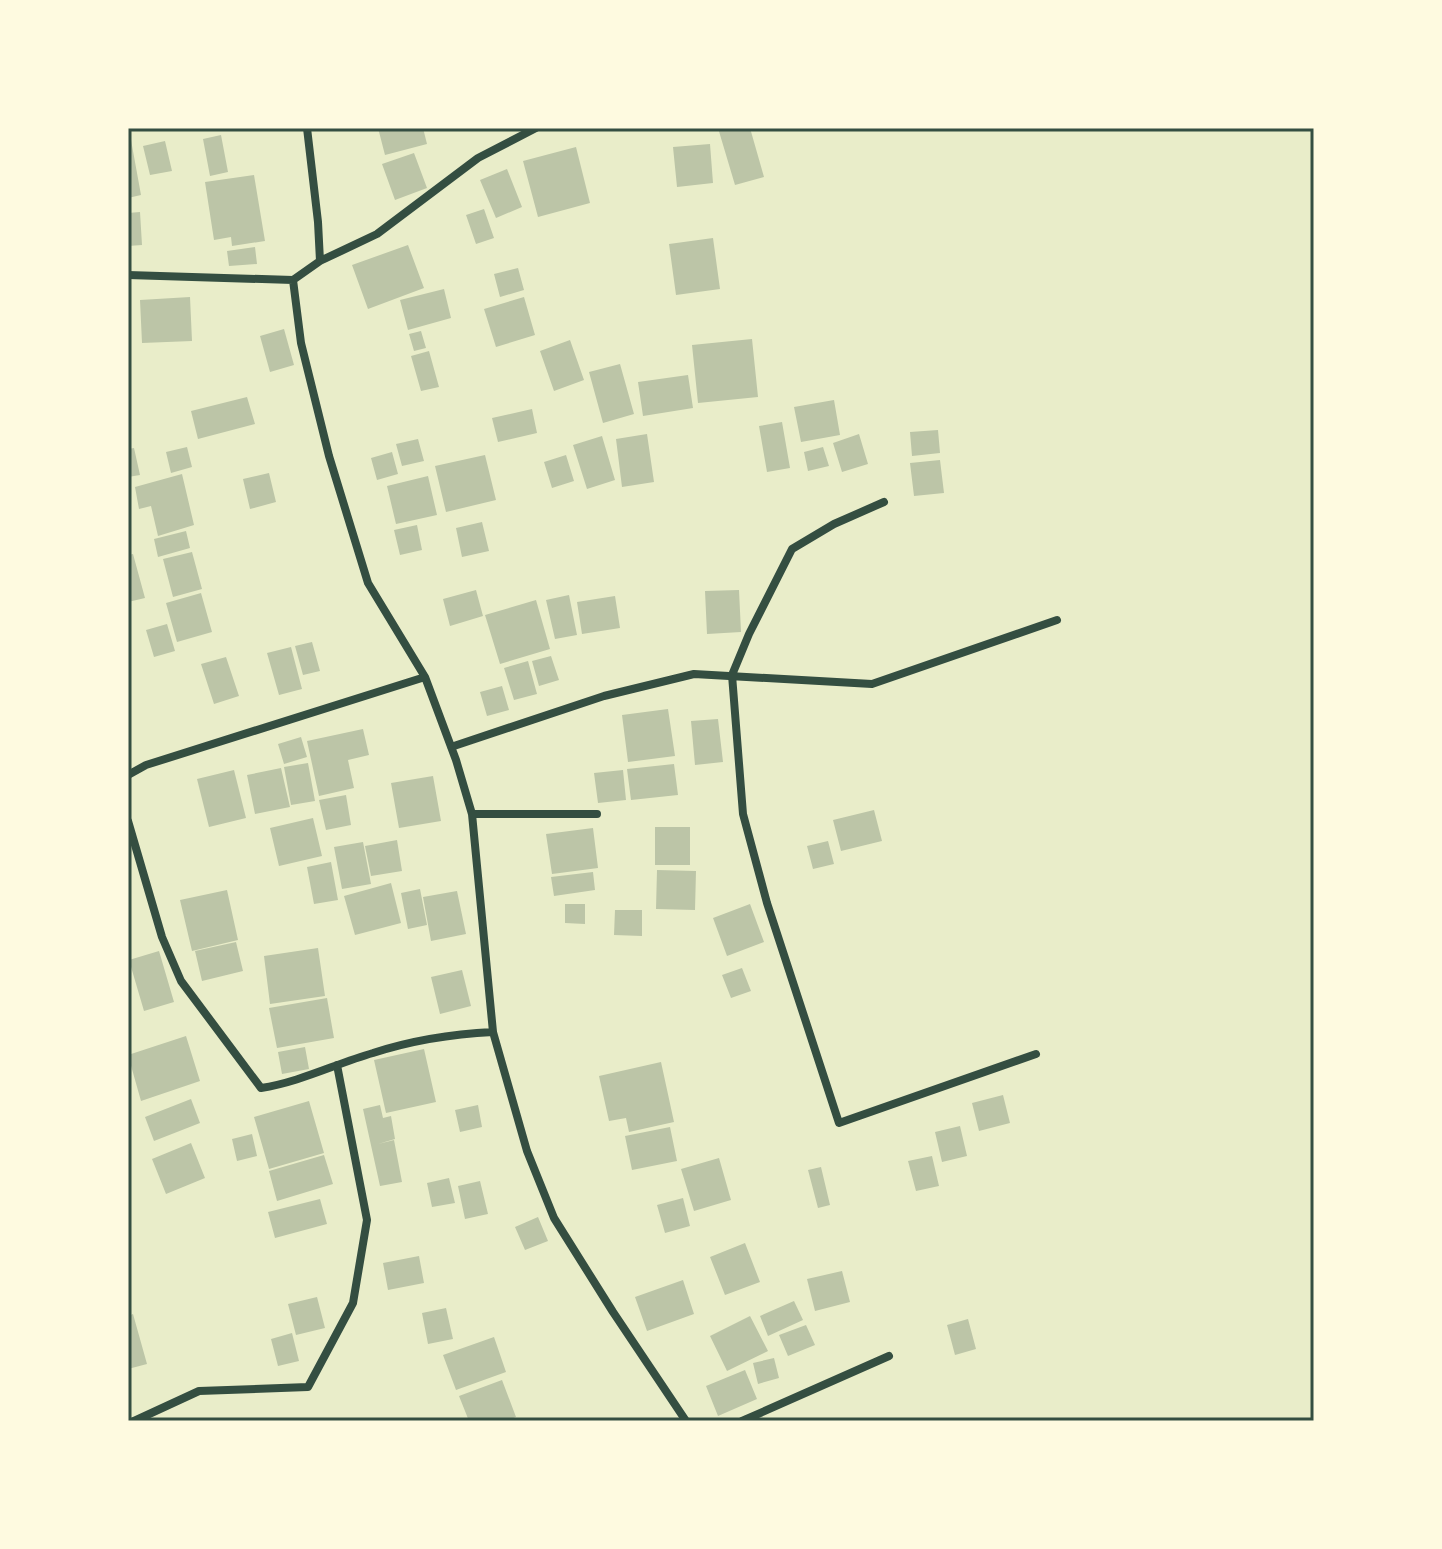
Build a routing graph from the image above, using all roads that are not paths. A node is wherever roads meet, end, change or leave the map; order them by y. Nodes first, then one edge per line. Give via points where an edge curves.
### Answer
1 (307, 128) edge
2 (536, 128) edge
3 (320, 261) junction
4 (128, 275) edge
5 (293, 280) junction
6 (884, 502) dead end
7 (1057, 620) dead end
8 (732, 675) junction
9 (425, 677) junction
10 (451, 747) junction
11 (128, 775) edge
12 (472, 814) junction
13 (597, 814) dead end
14 (128, 821) edge
15 (493, 1032) junction
16 (1036, 1054) dead end
17 (337, 1065) junction
18 (889, 1356) dead end
19 (134, 1421) edge
20 (686, 1421) edge
21 (742, 1421) edge

1 - 3 street
2 - 3 street via 478,158 377,234
3 - 5 street
4 - 5 street
5 - 9 street via 304,357 368,583
6 - 8 street via 792,549
7 - 8 street via 872,684
8 - 10 street via 694,674 604,696
8 - 16 street via 743,814 839,1123
9 - 10 street
9 - 11 street
10 - 12 street
12 - 13 street
12 - 15 street
14 - 17 street via 162,937 181,981 261,1088
15 - 17 street via 442,1035
15 - 20 street via 527,1151 554,1218
17 - 19 street via 367,1220 353,1303 308,1387 199,1391
18 - 21 street

